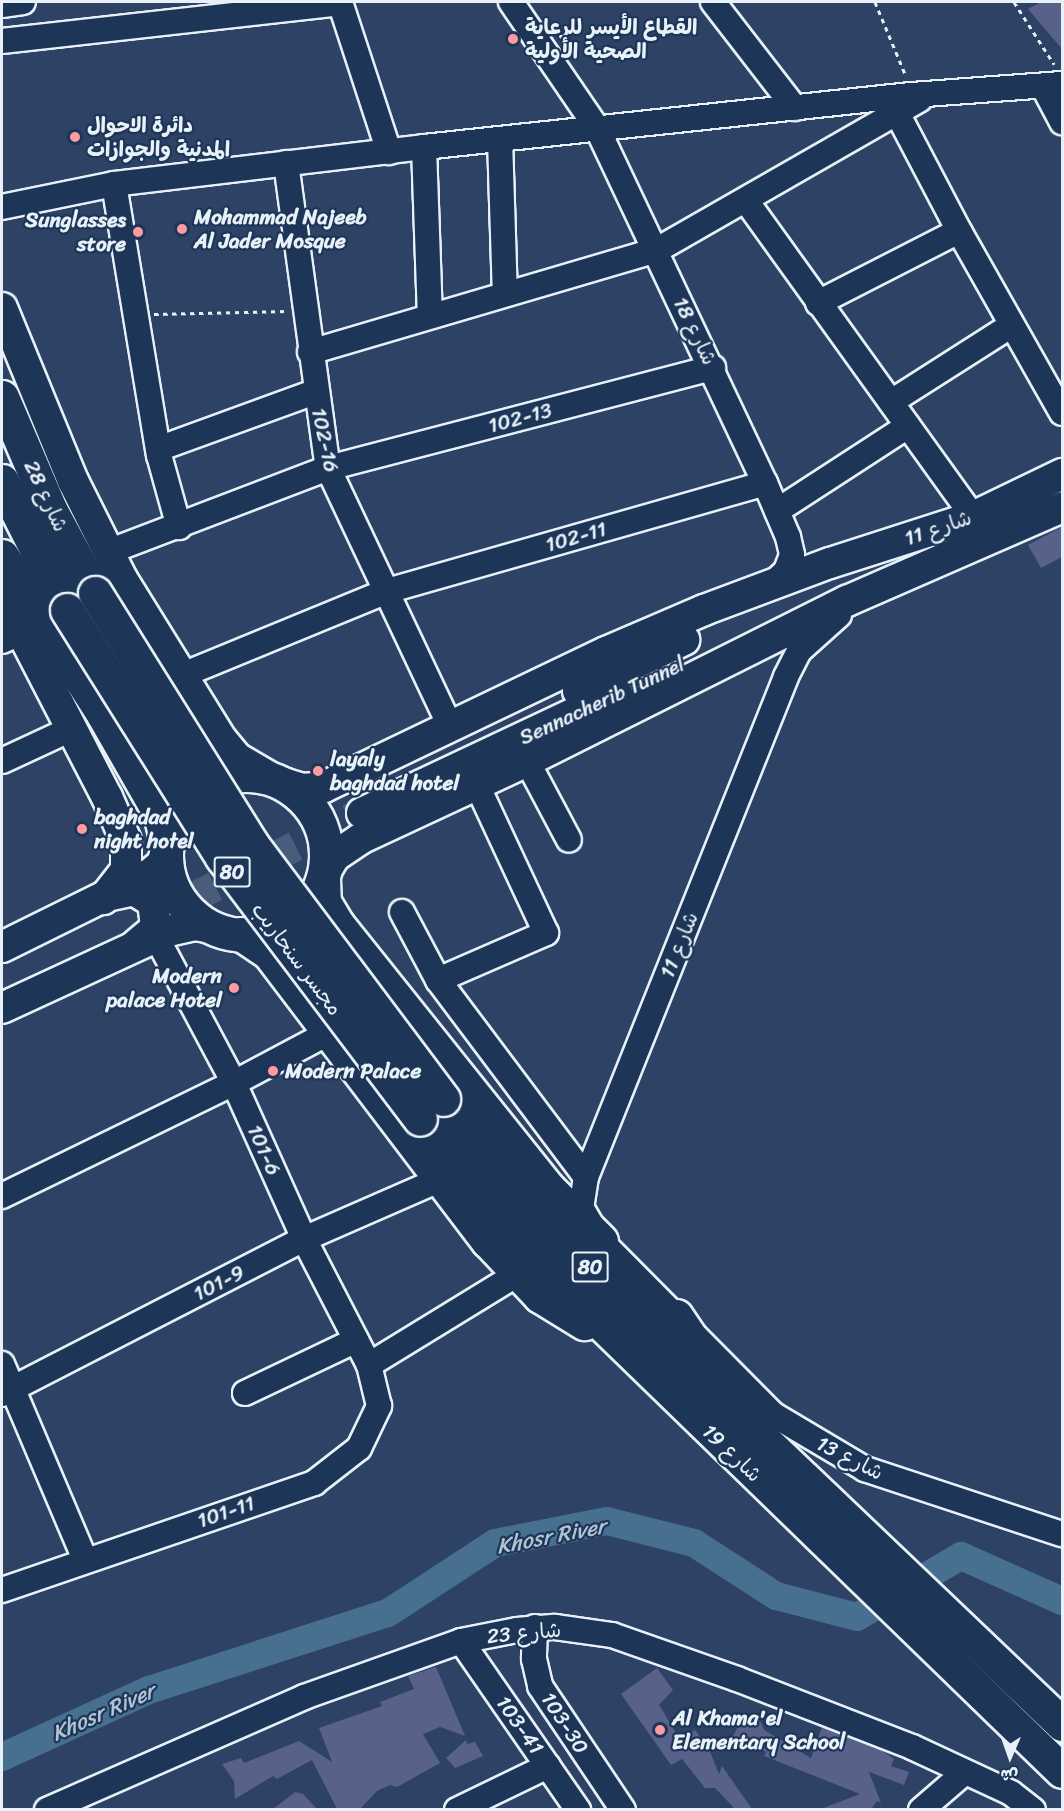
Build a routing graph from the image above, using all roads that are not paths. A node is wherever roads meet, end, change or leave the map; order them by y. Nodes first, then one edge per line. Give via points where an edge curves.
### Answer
1 (23, 2) edge
2 (340, 2) edge
3 (511, 2) edge
4 (713, 2) edge
5 (2, 5) edge
6 (2, 41) edge
7 (1054, 80) edge
8 (914, 100) junction
9 (795, 108) junction
10 (1060, 115) edge
11 (597, 128) junction
12 (500, 139) junction
13 (424, 147) junction
14 (389, 152) junction
15 (286, 164) junction
16 (114, 184) junction
17 (747, 202) junction
18 (2, 207) edge
19 (958, 231) junction
20 (657, 250) junction
21 (505, 294) junction
22 (818, 303) junction
23 (2, 308) edge
24 (430, 316) junction
25 (1012, 325) junction
26 (310, 352) junction
27 (713, 368) junction
28 (315, 392) junction
29 (2, 397) edge
30 (891, 402) junction
31 (1062, 413) edge
32 (909, 426) junction
33 (158, 449) junction
34 (327, 468) junction
35 (1062, 474) edge
36 (2, 481) edge
37 (765, 483) junction
38 (1062, 507) edge
39 (777, 511) junction
40 (973, 517) junction
41 (179, 527) junction
42 (788, 537) junction
43 (108, 552) junction
44 (2, 556) edge
45 (837, 561) junction
46 (886, 586) junction
47 (766, 588) junction
48 (387, 591) junction
49 (95, 593) joint
50 (2, 594) edge
51 (847, 602) junction
52 (67, 610) joint
53 (12, 636) edge
54 (180, 676) junction
55 (450, 728) junction
56 (71, 729) junction
57 (527, 760) junction
58 (2, 761) edge
59 (277, 781) junction
60 (477, 785) junction
61 (364, 803) junction
62 (568, 840) dead end
63 (167, 847) junction
64 (324, 876) junction
65 (106, 897) junction
66 (402, 912) dead end
67 (144, 927) junction
68 (228, 931) junction
69 (2, 947) edge
70 (2, 968) edge
71 (438, 980) junction
72 (2, 990) edge
73 (2, 1008) edge
74 (328, 1032) junction
75 (234, 1083) junction
76 (431, 1109) junction
77 (586, 1177) junction
78 (440, 1180) junction
79 (2, 1196) edge
80 (304, 1239) junction
81 (601, 1240) junction
82 (519, 1273) junction
83 (676, 1316) junction
84 (356, 1340) junction
85 (631, 1352) junction
86 (2, 1364) edge
87 (369, 1365) junction
88 (7, 1391) edge
89 (246, 1393) dead end
90 (720, 1398) junction
91 (1062, 1534) edge
92 (85, 1560) junction
93 (2, 1590) edge
94 (535, 1627) junction
95 (461, 1641) junction
96 (1062, 1724) edge
97 (548, 1766) junction
98 (1062, 1771) edge
99 (965, 1772) junction
100 (617, 1801) edge
101 (72, 1804) edge
102 (47, 1809) edge
103 (457, 1809) edge
104 (578, 1809) edge
105 (585, 1809) edge
106 (921, 1809) edge
107 (1033, 1809) edge

1 - 5 street
2 - 6 street
2 - 14 street
3 - 11 street, شارع 18
4 - 9 street
7 - 8 street
7 - 10 street
8 - 9 street
8 - 17 street
8 - 19 street
9 - 11 street
11 - 12 street
11 - 20 street, شارع 18
12 - 13 street
12 - 21 street
13 - 14 street
13 - 24 street
14 - 15 street
15 - 16 street
15 - 26 street, 102-16
16 - 18 street
16 - 33 street
17 - 20 street
17 - 22 street
19 - 22 street
19 - 25 street
20 - 21 street
20 - 27 street, شارع 18
21 - 24 street
22 - 30 street
23 - 43 main road via 73,481
24 - 26 street
25 - 30 street
25 - 31 street
26 - 28 street, 102-16
27 - 34 street, 102-13
27 - 37 street, شارع 18
28 - 33 street
28 - 34 street, 102-16
29 - 49 highway, شارع 28 / 80 via 50,509
30 - 32 street
32 - 39 street
32 - 40 street
33 - 41 street
34 - 41 street, 102-13
34 - 48 street, 102-16
35 - 40 main road, شارع 11
36 - 52 highway, شارع 28 / 80
37 - 39 street, شارع 18
37 - 48 street, 102-11
38 - 46 main road, شارع 11
39 - 42 street, شارع 18
40 - 45 main road, شارع 11
41 - 43 street, 102-13
42 - 45 street via 812,556
42 - 47 street via 790,562 779,579
43 - 54 main road
44 - 63 highway via 103,714 160,814
45 - 47 main road, شارع 11
45 - 61 main road, Sennacherib Tunnel
46 - 51 main road, شارع 11
46 - 77 street, شارع 11 via 830,620 799,651
47 - 55 main road, شارع 11 via 606,652
48 - 54 street, 102-11
48 - 55 street, 102-16
49 - 76 highway, مجسر سنحاريب / 80, bridge via 245,834
50 - 53 main road
51 - 57 main road, شارع 11
51 - 61 main road, Sennacherib Tunnel via 734,639
52 - 76 highway, مجسر سنحاريب / 80, bridge via 215,848
53 - 56 main road
54 - 59 main road via 237,758
55 - 61 main road, شارع 11
56 - 58 street
56 - 65 main road via 126,841 126,870
57 - 60 main road, شارع 11
57 - 62 street
59 - 61 main road, شارع 11
59 - 63 highway via 238,775 204,787 179,811
59 - 64 highway via 303,798 320,822 327,849
60 - 61 main road, شارع 11
60 - 71 street via 546,933
61 - 64 main road, شارع 11 via 344,848
63 - 65 main road via 158,869
63 - 68 highway via 168,874 176,894 189,911
64 - 68 highway via 310,903 289,922 263,933
64 - 81 highway via 324,902 338,925 548,1188
65 - 67 main road via 123,890 142,892 156,910 153,935
65 - 69 main road
66 - 71 street
67 - 68 main road
67 - 70 main road
67 - 72 main road
67 - 73 main road
67 - 75 street, 101-6
68 - 74 highway via 269,953
71 - 77 street
74 - 75 street
74 - 78 highway
75 - 79 street
75 - 80 street, 101-6
76 - 85 highway, شارع 19 / 80 via 509,1227
76 - 90 highway, شارع 19 / 80
77 - 81 street, شارع 11 via 581,1207
78 - 80 street, 101-9
78 - 82 highway
80 - 84 street, 101-6
80 - 88 street, 101-9
81 - 83 street, شارع 11
82 - 85 highway via 553,1305
82 - 87 street
83 - 90 highway via 693,1341
83 - 91 street, شارع 13 via 774,1415 843,1458 884,1477
84 - 87 street, 101-6
84 - 89 street
85 - 98 highway, شارع 19 / 80
86 - 88 street
87 - 92 street, 101-11 via 379,1406 359,1448 314,1483
88 - 92 street
90 - 96 highway, شارع 19 / 80
92 - 93 street, 101-11
94 - 95 street, شارع 23
94 - 99 street, شارع 23 via 574,1628 631,1641 912,1747
94 - 100 street, 103-30 via 534,1659 540,1686
95 - 97 street, 103-41
95 - 101 street, شارع 23 via 304,1697
97 - 103 street
97 - 104 street, 103-41
99 - 106 street
99 - 107 street, شارع 23 via 1011,1793
100 - 105 street
101 - 102 street, شارع 23

